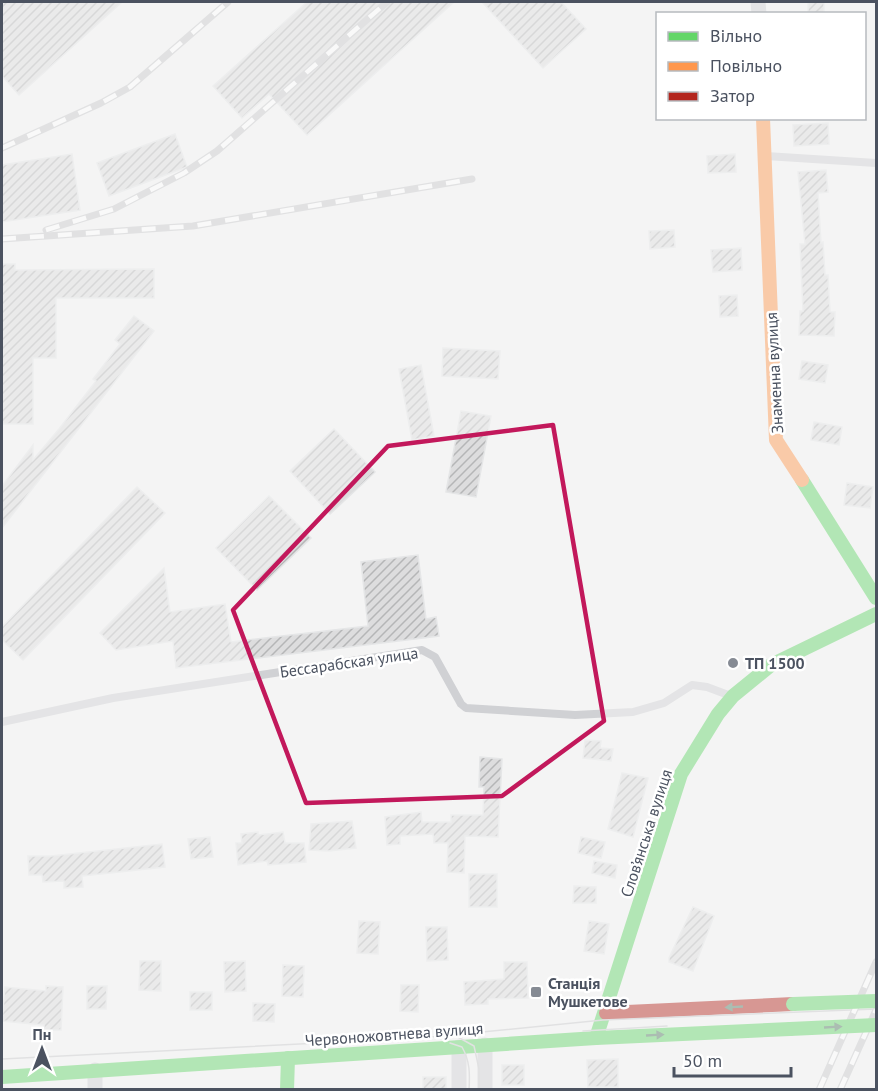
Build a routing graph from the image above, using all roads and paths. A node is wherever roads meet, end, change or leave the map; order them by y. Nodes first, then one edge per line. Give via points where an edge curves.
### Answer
1 (763, 120) edge
2 (765, 156) junction
3 (876, 163) edge
4 (876, 598) edge
5 (876, 614) edge
6 (733, 696) junction
7 (2, 722) edge
8 (876, 1001) edge
9 (606, 1012) junction
10 (876, 1025) edge
11 (596, 1038) junction
12 (486, 1045) junction
13 (459, 1047) junction
14 (288, 1058) junction
15 (95, 1070) junction
16 (2, 1077) edge
17 (95, 1089) edge
18 (288, 1089) edge
19 (459, 1089) edge
20 (485, 1089) edge

1 - 2 main road, Знаменна вулиця
2 - 3 lane
2 - 4 main road, Знаменна вулиця via 776,440
5 - 6 main road, Слов’янська вулиця via 771,665
6 - 7 lane, Бессарабская улица via 692,685 664,703 633,712 575,715 466,708 435,657 422,650 112,698
6 - 9 main road, Слов’янська вулиця via 681,774
8 -> 9 main road, bridge
9 - 11 main road, Слов’янська вулиця
11 -> 10 main road, Червоножовтнева вулиця, bridge
11 - 12 main road, Червоножовтнева вулиця
12 - 13 main road, Червоножовтнева вулиця
12 - 20 street
13 - 14 main road, Червоножовтнева вулиця
13 - 19 street
14 - 15 main road, Червоножовтнева вулиця
14 - 18 main road
15 - 16 main road, Червоножовтнева вулиця
15 - 17 street

